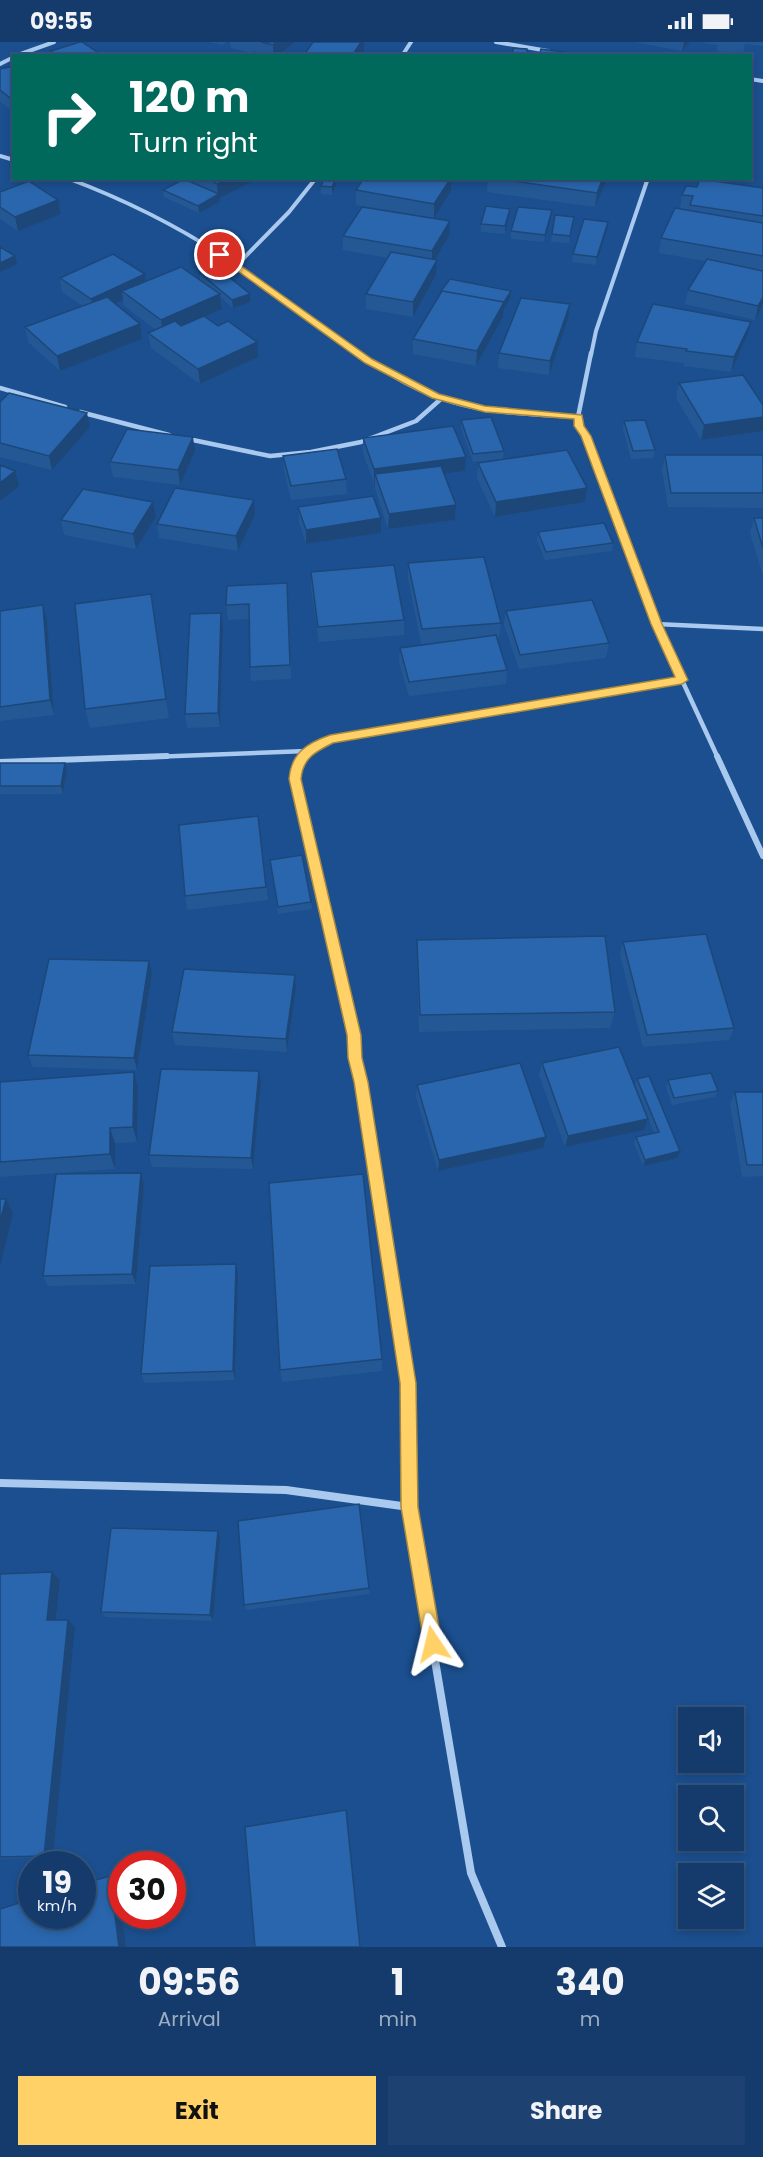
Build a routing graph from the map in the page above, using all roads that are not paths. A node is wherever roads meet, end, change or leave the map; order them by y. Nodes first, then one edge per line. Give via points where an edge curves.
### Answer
1 (54, 42) edge
2 (496, 42) edge
3 (552, 52) edge
4 (20, 54) edge
5 (72, 180) edge
6 (314, 180) edge
7 (647, 180) edge
8 (237, 265) junction
9 (0, 388) edge
10 (442, 398) junction
11 (66, 408) edge
12 (78, 411) edge
13 (578, 417) junction
14 (176, 436) edge
15 (187, 439) edge
16 (656, 624) junction
17 (763, 629) edge
18 (682, 680) junction
19 (307, 751) junction
20 (0, 762) edge
21 (763, 856) edge
22 (0, 1483) edge
23 (409, 1507) junction
24 (502, 1947) edge

1 - 4 street
2 - 3 street
5 - 8 street via 136,205
6 - 8 street via 290,212
7 - 13 street via 596,331
8 - 10 street via 368,361
9 - 11 street
10 - 13 street via 485,409
10 - 15 street via 416,421 361,441 311,452 270,456
12 - 14 street
13 - 16 street
16 - 17 street
16 - 18 street
18 - 19 street via 330,739
18 - 21 street
19 - 20 street
19 - 23 street via 296,765 295,779 354,1035 408,1383
22 - 23 street via 286,1490
23 - 24 street via 471,1873

